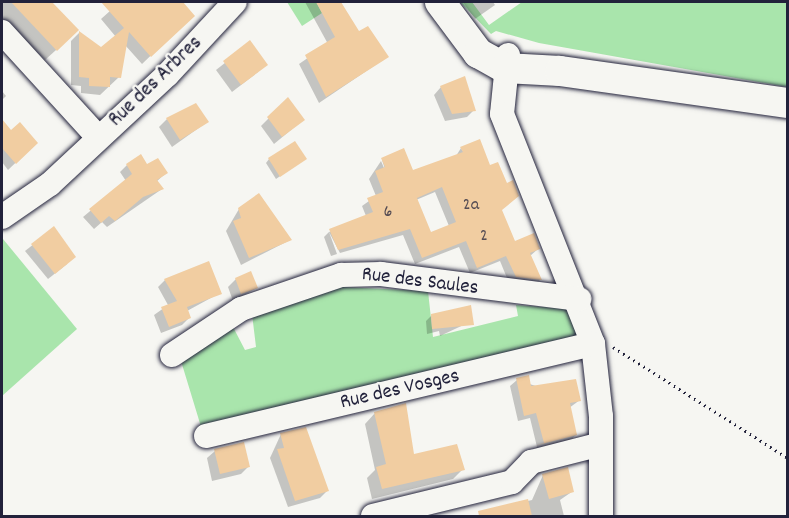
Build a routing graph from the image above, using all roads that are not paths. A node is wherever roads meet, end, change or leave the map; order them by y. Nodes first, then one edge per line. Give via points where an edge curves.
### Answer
1 (236, 2) edge
2 (447, 10) edge
3 (2, 32) edge
4 (506, 62) junction
5 (701, 94) junction
6 (788, 103) edge
7 (788, 118) edge
8 (98, 137) junction
9 (2, 216) edge
10 (579, 299) junction
11 (593, 344) junction
12 (172, 355) dead end
13 (206, 436) dead end
14 (601, 444) junction
15 (373, 516) edge
16 (601, 516) edge

1 - 8 street, Rue des Arbres via 161,81
2 - 4 main road
3 - 8 street
4 - 5 main road
4 - 10 street via 502,114
5 - 6 main road
5 - 7 main road
8 - 9 street, Rue des Arbres via 41,192
10 - 11 street
10 - 12 street, Rue des Saules via 381,274 341,275 241,309
11 - 13 street, Rue des Vosges
11 - 14 street
14 - 15 street via 531,462 512,482
14 - 16 street

